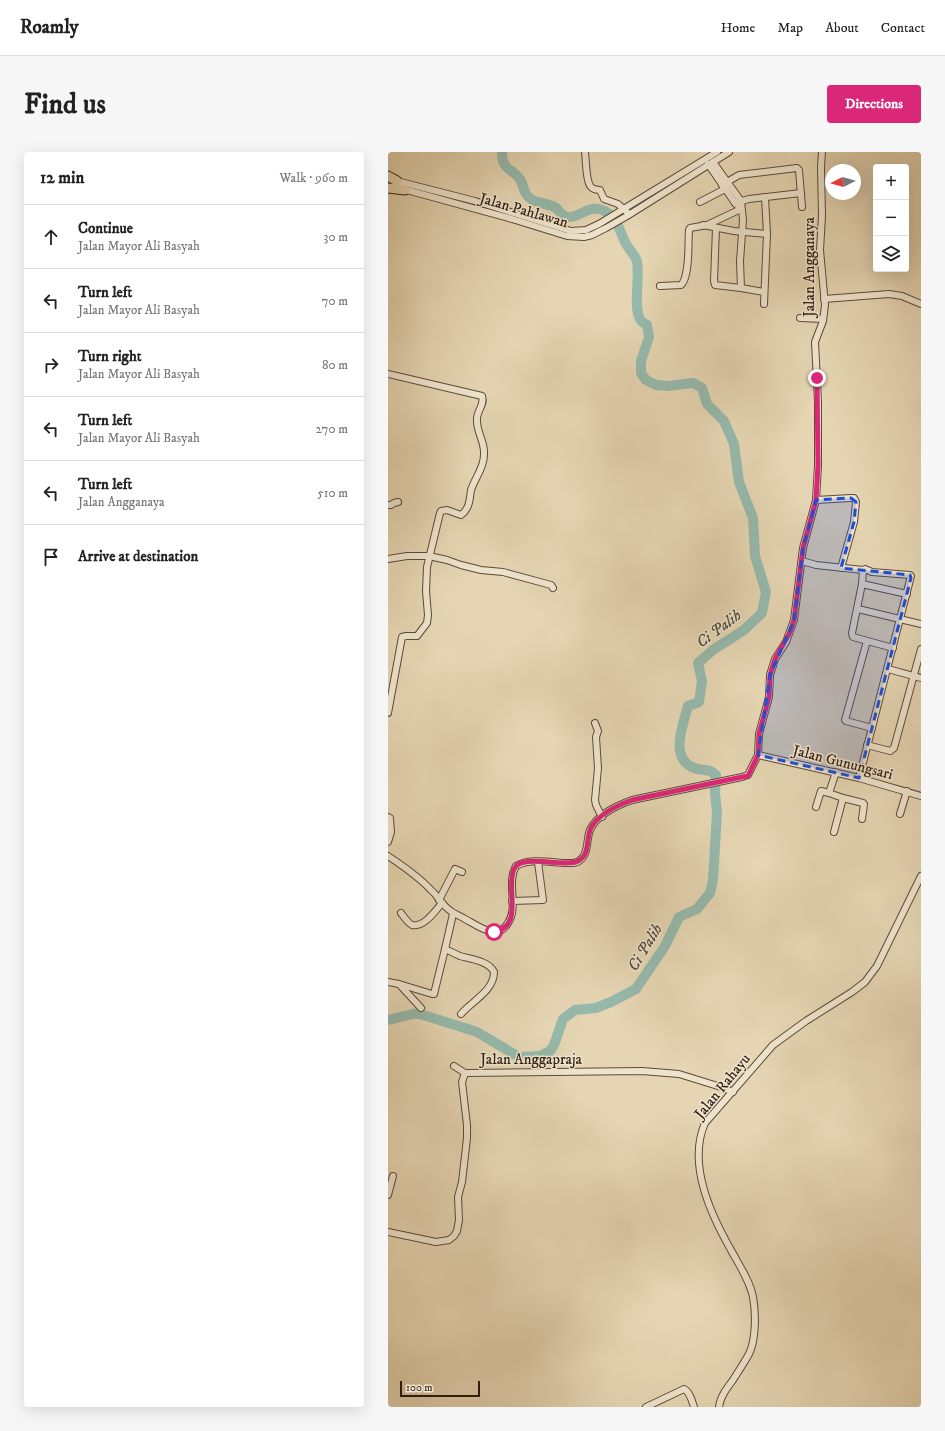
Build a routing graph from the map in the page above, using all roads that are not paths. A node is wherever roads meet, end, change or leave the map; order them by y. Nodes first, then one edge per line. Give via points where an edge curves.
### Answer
1 (585, 152) edge
2 (716, 152) edge
3 (729, 152) edge
4 (822, 152) edge
5 (709, 162) junction
6 (388, 177) edge
7 (398, 181) joint
8 (726, 185) junction
9 (388, 186) edge
10 (405, 190) joint
11 (801, 193) junction
12 (765, 197) junction
13 (700, 202) dead end
14 (738, 202) junction
15 (802, 207) dead end
16 (741, 209) junction
17 (623, 210) junction
18 (628, 215) junction
19 (512, 216) junction
20 (605, 225) junction
21 (703, 225) junction
22 (716, 228) junction
23 (741, 232) junction
24 (767, 234) junction
25 (660, 286) dead end
26 (741, 288) junction
27 (764, 292) junction
28 (824, 300) junction
29 (764, 304) dead end
30 (921, 304) edge
31 (800, 318) dead end
32 (823, 319) junction
33 (388, 374) edge
34 (816, 500) junction
35 (398, 502) dead end
36 (388, 505) edge
37 (429, 556) junction
38 (388, 559) edge
39 (802, 561) junction
40 (841, 568) junction
41 (863, 570) junction
42 (862, 584) junction
43 (553, 588) dead end
44 (907, 594) junction
45 (858, 609) junction
46 (901, 619) junction
47 (921, 624) edge
48 (867, 641) junction
49 (893, 648) junction
50 (921, 649) edge
51 (888, 668) junction
52 (913, 676) junction
53 (921, 678) edge
54 (388, 713) edge
55 (595, 723) dead end
56 (872, 728) junction
57 (867, 745) junction
58 (758, 755) junction
59 (836, 772) junction
60 (859, 778) junction
61 (906, 791) junction
62 (829, 793) junction
63 (921, 796) edge
64 (843, 798) junction
65 (816, 807) dead end
66 (900, 814) dead end
67 (388, 817) edge
68 (602, 817) junction
69 (862, 819) dead end
70 (834, 832) dead end
71 (388, 842) edge
72 (388, 856) edge
73 (538, 862) junction
74 (462, 872) dead end
75 (921, 876) edge
76 (441, 901) junction
77 (512, 901) junction
78 (401, 913) dead end
79 (454, 914) junction
80 (445, 949) junction
81 (388, 982) edge
82 (400, 984) junction
83 (421, 991) junction
84 (414, 1000) junction
85 (421, 1008) dead end
86 (461, 1014) dead end
87 (454, 1066) dead end
88 (465, 1073) junction
89 (733, 1092) junction
90 (393, 1176) dead end
91 (388, 1195) edge
92 (388, 1232) edge
93 (646, 1407) edge
94 (694, 1407) edge
95 (719, 1407) edge

1 - 17 street via 590,185 600,190 604,199 618,204
2 - 5 street, Jalan Pahlawan
3 - 5 street, Jalan Pahlawan
4 - 28 street, Jalan Angganaya via 820,250
5 - 8 street
5 - 17 street, Jalan Pahlawan
5 - 18 street, Jalan Pahlawan
6 - 7 highway
7 - 19 street, Jalan Pahlawan via 447,193
8 - 11 street via 739,175 797,168
8 - 13 street
8 - 14 street
9 - 10 highway
10 - 19 street, Jalan Pahlawan
11 - 12 street
11 - 15 street
12 - 14 street
12 - 24 street
14 - 16 street
16 - 21 street
16 - 23 street
17 - 18 street
17 - 20 street, Jalan Pahlawan
18 - 20 street, Jalan Pahlawan
19 - 20 street, Jalan Pahlawan via 567,236 592,235
21 - 22 street
21 - 25 street via 689,230 684,283
22 - 23 street
22 - 26 street via 715,285
23 - 24 street
23 - 26 street
24 - 27 street
26 - 27 street
27 - 29 street
28 - 30 street via 889,294
28 - 32 street, Jalan Angganaya
31 - 32 street
32 - 34 street, Jalan Angganaya via 815,342 818,402
33 - 37 street via 479,394 483,399 477,417 484,459 463,514 441,511
34 - 39 street, Jalan Angganaya
34 - 40 street via 854,498 856,502 854,522
35 - 36 street
37 - 38 street
37 - 43 street via 467,567 535,580
37 - 54 street via 426,579 427,623 417,636 402,637
39 - 40 street
39 - 58 street, Jalan Angganaya via 794,620 770,675 769,697 759,734
40 - 41 street
41 - 42 street
41 - 44 street via 910,575
42 - 44 street
42 - 45 street
44 - 46 street
45 - 46 street
45 - 48 street via 853,637
46 - 47 street
46 - 49 street
48 - 49 street
48 - 56 street via 845,720
49 - 51 street
50 - 52 street
51 - 52 street
51 - 56 street
52 - 53 street
52 - 57 street via 894,748 890,752
55 - 68 street via 598,731 598,768 595,800
56 - 57 street
57 - 60 street
58 - 59 street, Jalan Gunungsari
58 - 68 street via 748,776 632,800 618,805
59 - 60 street, Jalan Gunungsari
59 - 62 street
60 - 61 street, Jalan Gunungsari
61 - 63 street, Jalan Gunungsari
61 - 66 street
62 - 64 street
62 - 65 street via 821,791
64 - 69 street via 864,803
64 - 70 street
67 - 71 street via 391,832
68 - 73 street via 590,829 584,858 573,863
72 - 76 street via 411,872
73 - 77 street via 531,861 516,866 512,881
73 - 77 street via 543,900
74 - 76 street via 454,871
75 - 89 street, Jalan Rahayu via 877,966 865,982 773,1045
76 - 78 street via 427,920 415,925
76 - 79 street
77 - 79 street via 510,921 499,930 486,931
79 - 80 street
80 - 83 street via 435,992 432,994
80 - 86 street via 478,960 494,972 486,992
81 - 82 street
82 - 83 street
82 - 84 street
83 - 84 street
84 - 85 street
87 - 88 street
88 - 89 street, Jalan Anggapraja via 642,1071 679,1074
88 - 92 street, Jalan Anggapraja via 462,1082 467,1138 458,1197 457,1231 449,1240 436,1242
89 - 95 street, Jalan Rahayu via 705,1123 699,1160 716,1223 744,1273 753,1296 754,1331 750,1353 725,1392
90 - 91 street
93 - 94 street via 684,1389 687,1390

